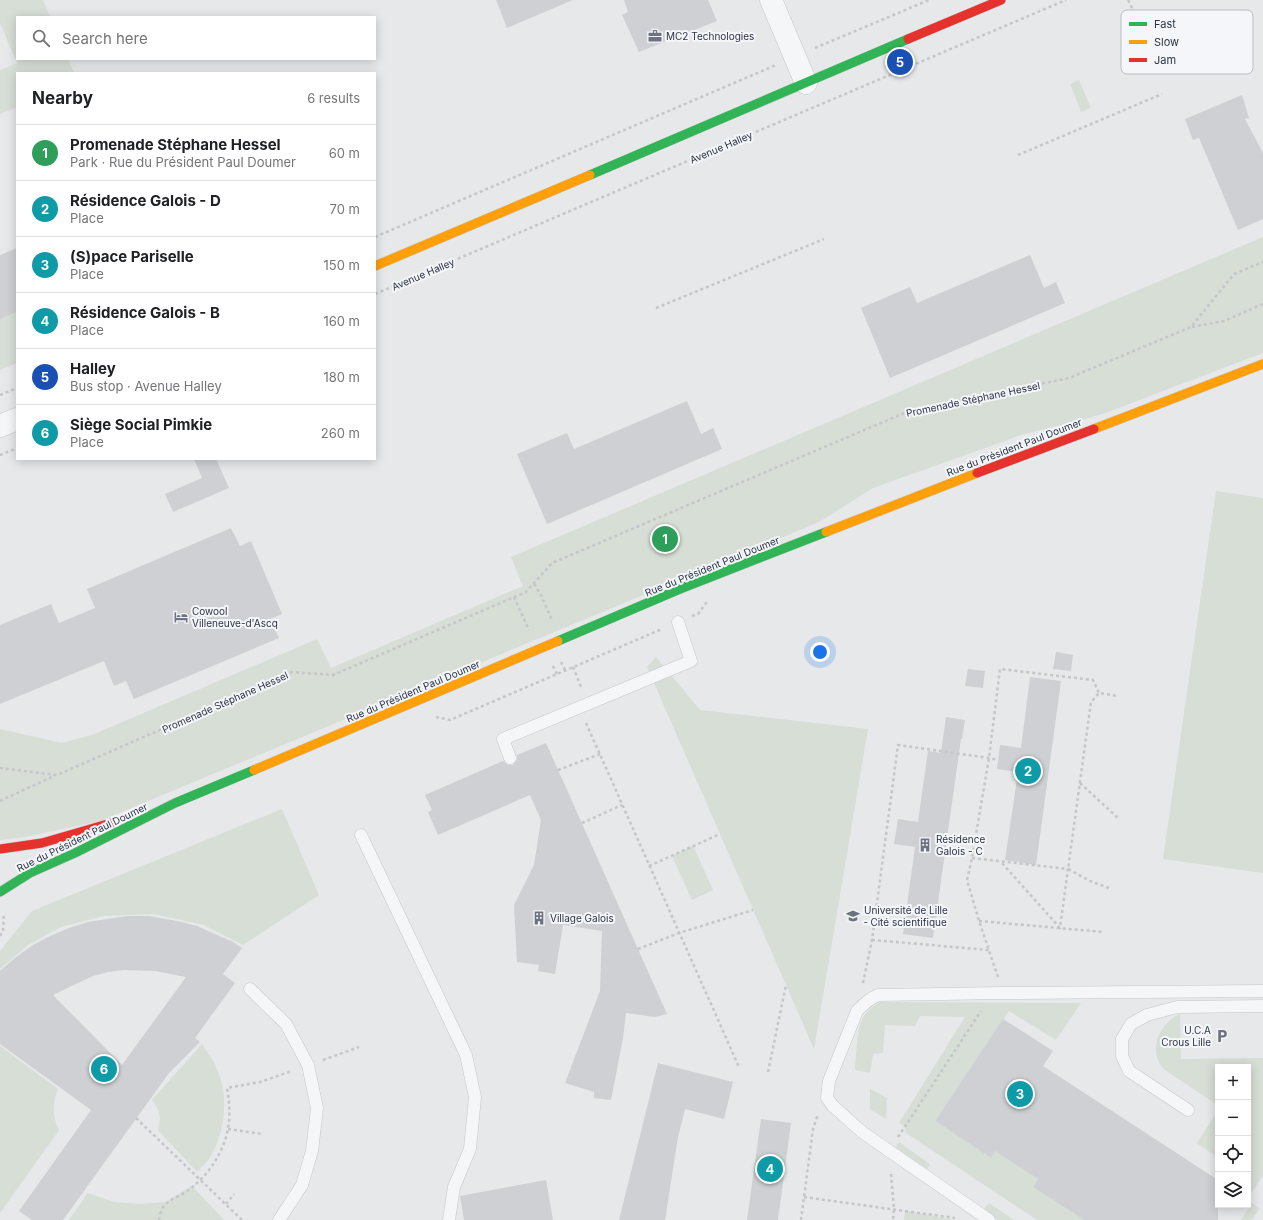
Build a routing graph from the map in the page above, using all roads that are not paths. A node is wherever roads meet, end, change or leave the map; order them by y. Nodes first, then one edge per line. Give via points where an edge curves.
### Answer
1 (771, 0) edge
2 (1001, 0) edge
3 (806, 83) junction
4 (376, 266) edge
5 (1263, 364) edge
6 (16, 419) edge
7 (0, 426) edge
8 (678, 622) dead end
9 (510, 758) dead end
10 (175, 804) junction
11 (361, 835) dead end
12 (0, 849) edge
13 (0, 892) edge
14 (250, 989) dead end
15 (1263, 991) edge
16 (1263, 1006) edge
17 (1188, 1110) dead end
18 (279, 1220) edge
19 (449, 1220) edge
20 (989, 1220) edge

1 - 3 street
2 - 3 main road
3 - 4 main road
5 - 10 main road, Rue du Président Paul Doumer via 733,568
6 - 7 street
8 - 9 lane via 691,662 503,740
10 - 12 main road, Rue du Président Paul Doumer via 54,841
10 - 13 main road, Rue du Président Paul Doumer via 30,873
11 - 19 lane via 466,1055 475,1097 470,1149 454,1187
14 - 18 lane via 286,1024 308,1065 317,1108 312,1151 302,1185
15 - 20 lane via 878,996 867,1001 857,1011 829,1081 827,1098 862,1132
16 - 17 lane via 1177,1007 1147,1015 1131,1024 1122,1039 1122,1056 1129,1071

